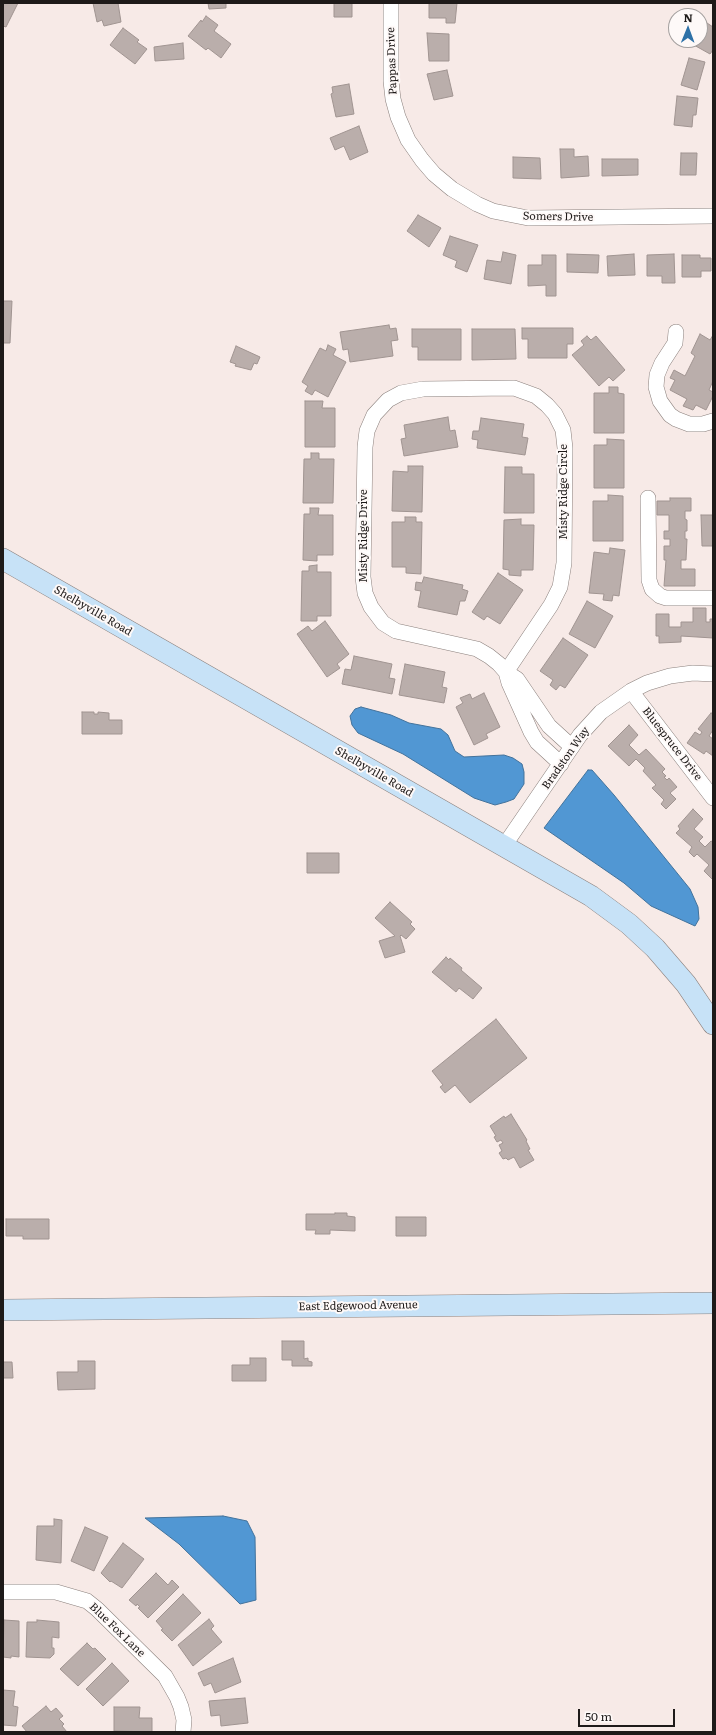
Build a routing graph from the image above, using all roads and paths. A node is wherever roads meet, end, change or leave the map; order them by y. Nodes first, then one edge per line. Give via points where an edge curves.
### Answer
1 (391, 3) edge
2 (408, 140) joint
3 (713, 216) edge
4 (676, 332) dead end
5 (423, 388) joint
6 (713, 421) edge
7 (648, 498) dead end
8 (3, 559) edge
9 (713, 598) edge
10 (506, 672) junction
11 (713, 674) edge
12 (631, 691) junction
13 (572, 747) junction
14 (561, 764) junction
15 (713, 798) edge
16 (504, 846) junction
17 (713, 1024) edge
18 (713, 1303) edge
19 (3, 1310) edge
20 (3, 1592) edge
21 (183, 1732) edge

1 - 2 street, Pappas Drive via 392,92 398,117
2 - 3 street, Somers Drive via 425,165 442,182 477,204 499,213 528,218
4 - 6 street via 675,343 657,375 656,388 660,401 670,415 680,421 689,424
5 - 10 street, Misty Ridge Drive via 401,393 388,400 374,415 367,430 363,577 365,593 380,619 396,631 477,650 489,656
5 - 10 street, Misty Ridge Circle via 522,390 536,396 547,405 563,430 565,448 562,578 551,605
7 - 9 street via 649,580 652,588 666,598
8 - 16 main road, Shelbyville Road
10 - 13 street, Misty Ridge Drive via 517,679 549,726
10 - 14 street, Misty Ridge Drive via 531,732 537,742
11 - 12 street, Bradston Way via 670,676
12 - 13 street, Bradston Way via 601,712
12 - 15 street, Bluespruce Drive
13 - 14 street, Bradston Way
14 - 16 street, Bradston Way
16 - 17 main road, Shelbyville Road via 591,896 629,924 676,972
18 - 19 main road, East Edgewood Avenue
20 - 21 street, Blue Fox Lane via 56,1592 87,1601 97,1608 165,1676 181,1707

